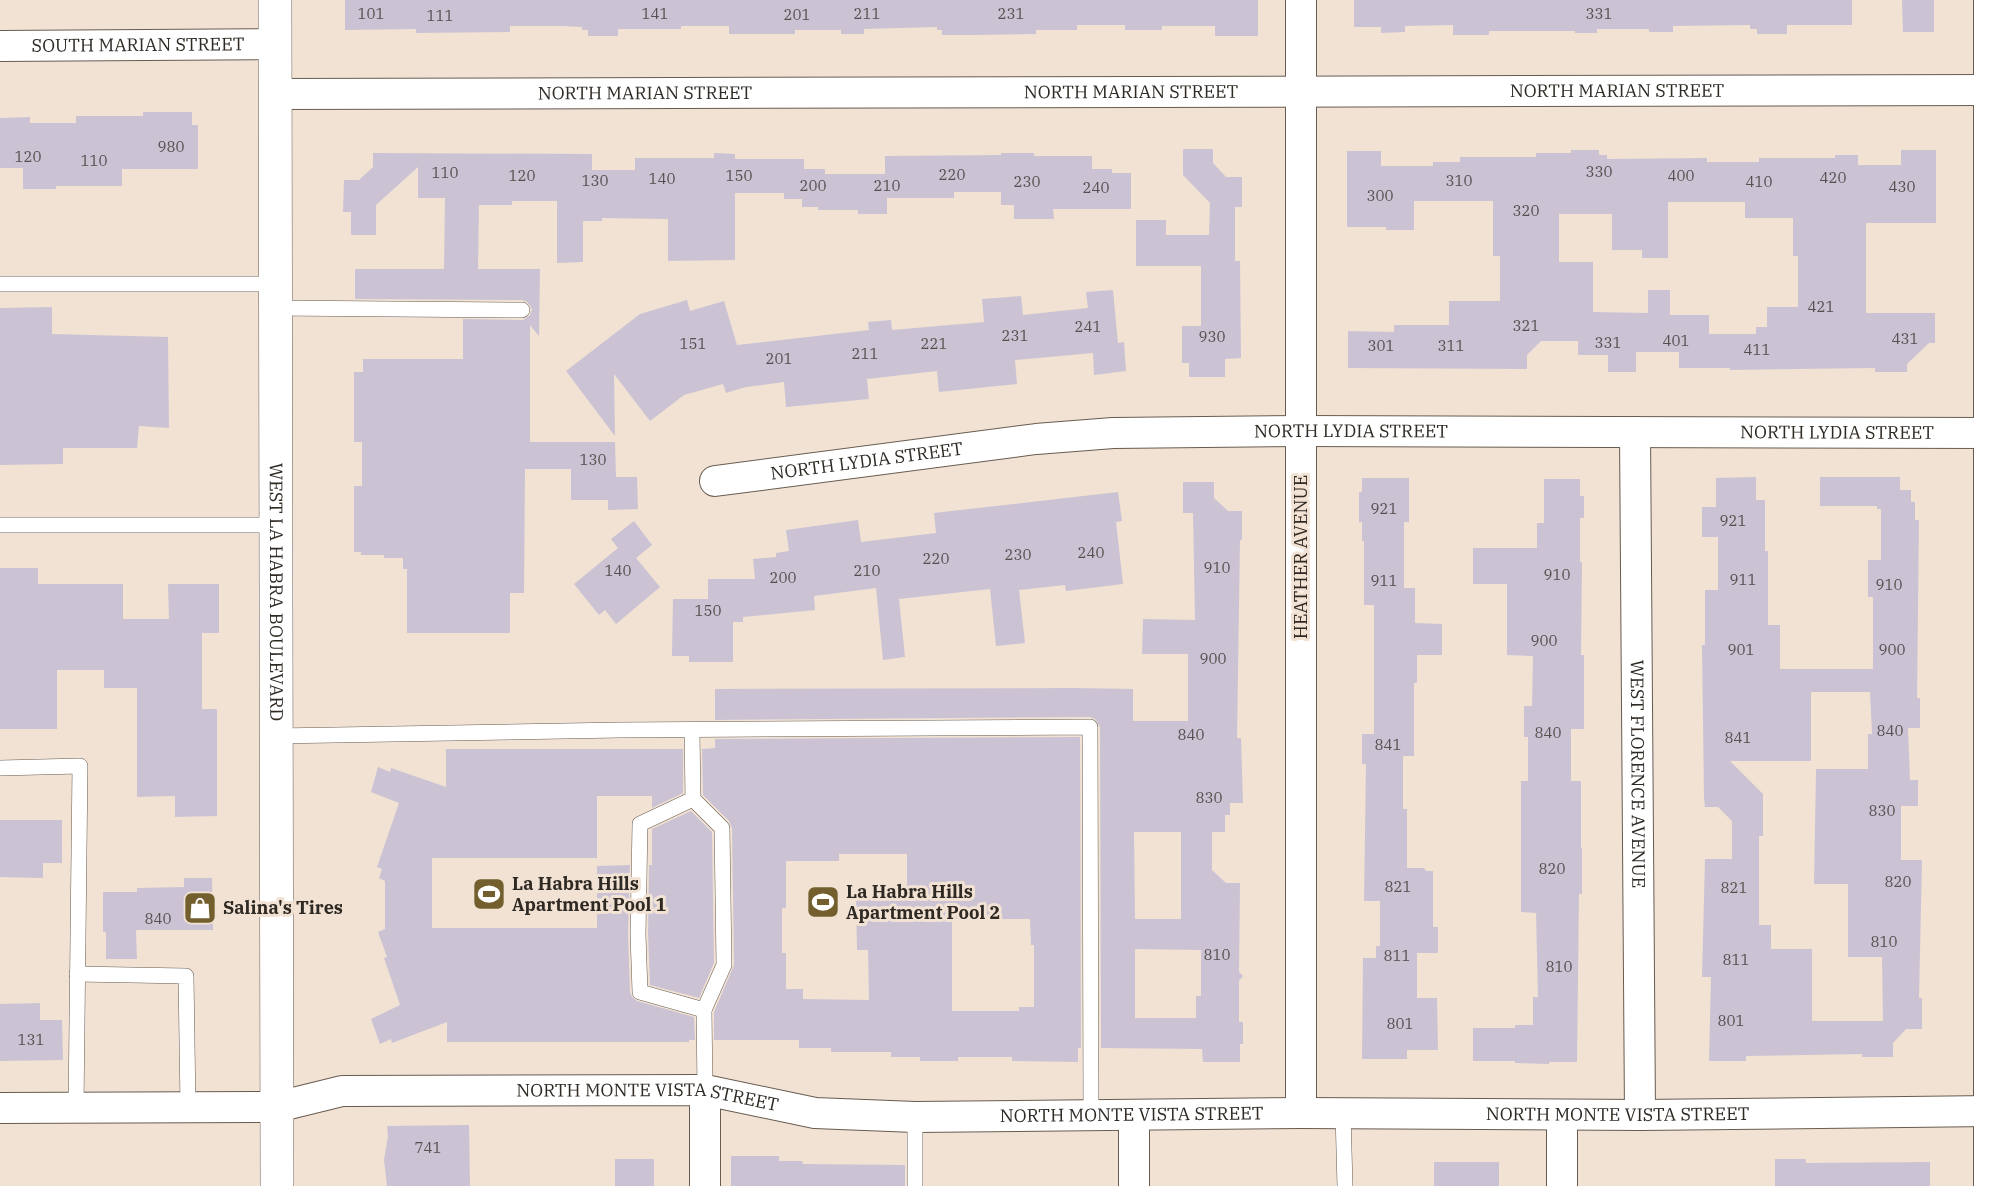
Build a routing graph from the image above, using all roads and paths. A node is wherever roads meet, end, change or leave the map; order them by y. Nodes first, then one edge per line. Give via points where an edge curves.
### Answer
1 (275, 0) edge
2 (1301, 0) edge
3 (1989, 0) edge
4 (275, 44) junction
5 (0, 46) edge
6 (1989, 90) junction
7 (1301, 92) junction
8 (275, 94) junction
9 (0, 284) edge
10 (276, 296) junction
11 (522, 310) dead end
12 (1301, 432) junction
13 (1635, 432) junction
14 (1989, 433) junction
15 (716, 481) dead end
16 (0, 525) edge
17 (276, 525) junction
18 (692, 730) junction
19 (276, 736) junction
20 (0, 768) edge
21 (693, 799) junction
22 (77, 974) junction
23 (704, 1010) junction
24 (705, 1090) junction
25 (188, 1107) junction
26 (277, 1107) junction
27 (0, 1108) edge
28 (75, 1108) junction
29 (1990, 1111) edge
30 (1301, 1113) junction
31 (1343, 1113) junction
32 (1091, 1115) junction
33 (1134, 1115) junction
34 (1562, 1115) junction
35 (1640, 1115) junction
36 (915, 1117) junction
37 (277, 1186) edge
38 (705, 1186) edge
39 (915, 1186) edge
40 (1134, 1186) edge
41 (1345, 1186) edge
42 (1562, 1186) edge
43 (1989, 1186) edge

1 - 4 main road, WEST LA HABRA BOULEVARD
2 - 7 street, HEATHER AVENUE
3 - 6 street
4 - 5 street, SOUTH MARIAN STREET
4 - 8 main road, WEST LA HABRA BOULEVARD
6 - 7 street, NORTH MARIAN STREET
6 - 14 street
7 - 8 street, NORTH MARIAN STREET
7 - 12 street, HEATHER AVENUE
8 - 10 main road, WEST LA HABRA BOULEVARD
9 - 10 lane
10 - 11 lane
10 - 17 main road, WEST LA HABRA BOULEVARD
12 - 13 street, NORTH LYDIA STREET
12 - 15 street, NORTH LYDIA STREET via 1113,433 1036,439
12 - 30 street, HEATHER AVENUE
13 - 14 street, NORTH LYDIA STREET
13 - 35 street, WEST FLORENCE AVENUE
14 - 29 street
16 - 17 lane
17 - 19 main road, WEST LA HABRA BOULEVARD
18 - 19 lane
18 - 21 lane
18 - 32 lane via 1090,727
19 - 26 main road, WEST LA HABRA BOULEVARD
20 - 22 lane via 80,766
21 - 23 lane via 722,828 724,965
21 - 23 lane via 640,824 640,992
22 - 25 lane via 186,975
22 - 28 lane
23 - 24 lane
24 - 26 street, NORTH MONTE VISTA STREET via 342,1091
24 - 36 street, NORTH MONTE VISTA STREET via 815,1113
24 - 38 street
25 - 26 street, NORTH MONTE VISTA STREET
25 - 28 street, NORTH MONTE VISTA STREET
26 - 37 main road, WEST LA HABRA BOULEVARD
27 - 28 street, NORTH MONTE VISTA STREET
29 - 35 street, NORTH MONTE VISTA STREET
29 - 43 street
30 - 31 street, NORTH MONTE VISTA STREET
30 - 33 street, NORTH MONTE VISTA STREET
31 - 34 street, NORTH MONTE VISTA STREET
31 - 41 lane
32 - 33 street, NORTH MONTE VISTA STREET
32 - 36 street, NORTH MONTE VISTA STREET
33 - 40 street
34 - 35 street, NORTH MONTE VISTA STREET
34 - 42 street
36 - 39 lane

